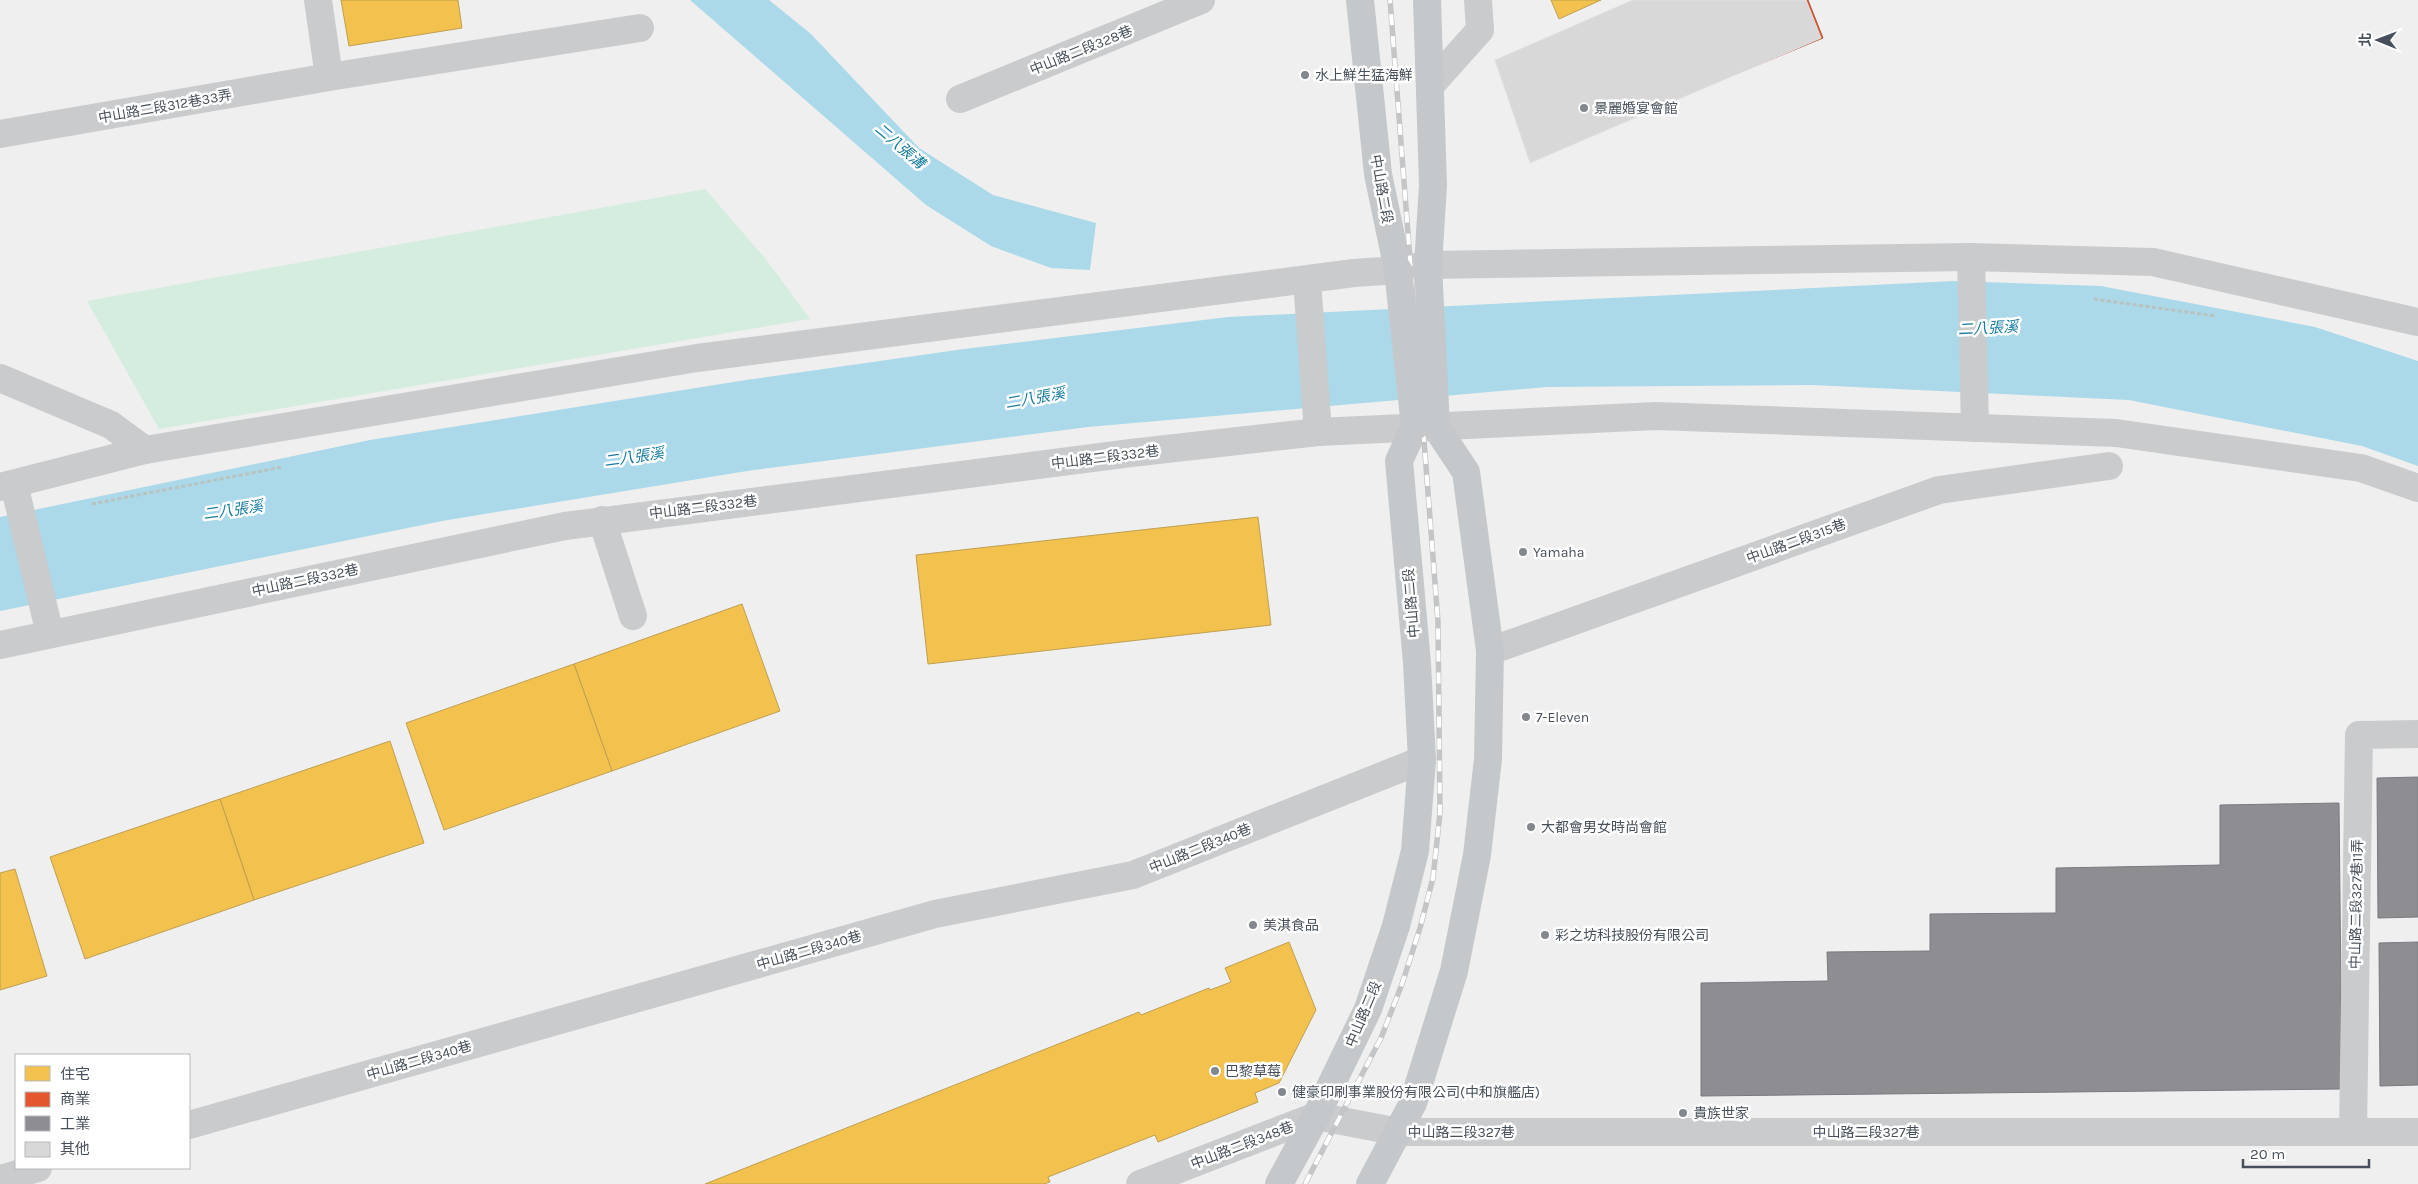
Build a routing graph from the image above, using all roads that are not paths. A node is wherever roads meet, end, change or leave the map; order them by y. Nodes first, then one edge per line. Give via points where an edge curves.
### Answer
1 (318, 0) edge
2 (1202, 0) edge
3 (1360, 0) edge
4 (1427, 0) edge
5 (1478, 0) edge
6 (640, 28) dead end
7 (329, 77) junction
8 (1430, 86) junction
9 (960, 99) dead end
10 (0, 134) edge
11 (1971, 257) junction
12 (1428, 265) junction
13 (1398, 270) junction
14 (1307, 280) junction
15 (2418, 322) edge
16 (0, 378) edge
17 (1426, 426) junction
18 (1974, 428) junction
19 (1318, 432) junction
20 (145, 450) junction
21 (2110, 466) dead end
22 (7, 485) edge
23 (2418, 488) edge
24 (602, 520) junction
25 (633, 616) dead end
26 (50, 634) junction
27 (0, 645) edge
28 (1490, 650) junction
29 (2418, 734) edge
30 (1422, 760) junction
31 (1316, 1116) junction
32 (190, 1125) edge
33 (1399, 1132) junction
34 (2353, 1132) junction
35 (2418, 1132) edge
36 (34, 1169) edge
37 (0, 1178) edge
38 (1140, 1184) edge
39 (1279, 1184) edge
40 (1370, 1184) edge

1 - 7 street
2 - 9 street, 中山路二段328巷
3 - 13 main road, 中山路二段 via 1378,174
4 - 8 main road, 中山路二段
5 - 8 street via 1480,30
6 - 7 street, 中山路二段312巷33弄
7 - 10 street, 中山路二段312巷33弄
8 - 12 main road, 中山路二段 via 1433,185
11 - 12 street
11 - 15 street via 2153,262
11 - 18 street, bridge
12 - 13 street
12 - 17 main road, 中山路二段, bridge
13 - 14 street
13 - 17 main road, 中山路二段, bridge
14 - 19 street, bridge
14 - 20 street via 697,358
16 - 20 street via 111,425
17 - 18 street, 中山路二段332巷 via 1656,416
17 - 19 street, 中山路二段332巷
17 - 28 main road, 中山路二段 via 1466,472
17 - 30 main road, 中山路二段 via 1399,461
18 - 23 street, 中山路二段332巷 via 2116,433 2361,468
19 - 24 street, 中山路二段332巷
20 - 22 street
21 - 28 street, 中山路二段315巷 via 1939,490
22 - 26 street, bridge
24 - 25 street
24 - 26 street, 中山路二段332巷
26 - 27 street, 中山路二段332巷
28 - 33 main road, 中山路二段 via 1488,760 1477,855 1454,971 1413,1104
29 - 34 street, 中山路二段327巷11弄 via 2359,734
30 - 31 main road, 中山路二段 via 1415,851 1396,926 1368,1009
30 - 32 street, 中山路二段340巷 via 1133,875 935,914
31 - 33 street, 中山路二段327巷
31 - 38 street, 中山路二段348巷
31 - 39 main road, 中山路二段
33 - 34 street, 中山路二段327巷
33 - 40 main road, 中山路二段
34 - 35 street, 中山路二段327巷
36 - 37 street

